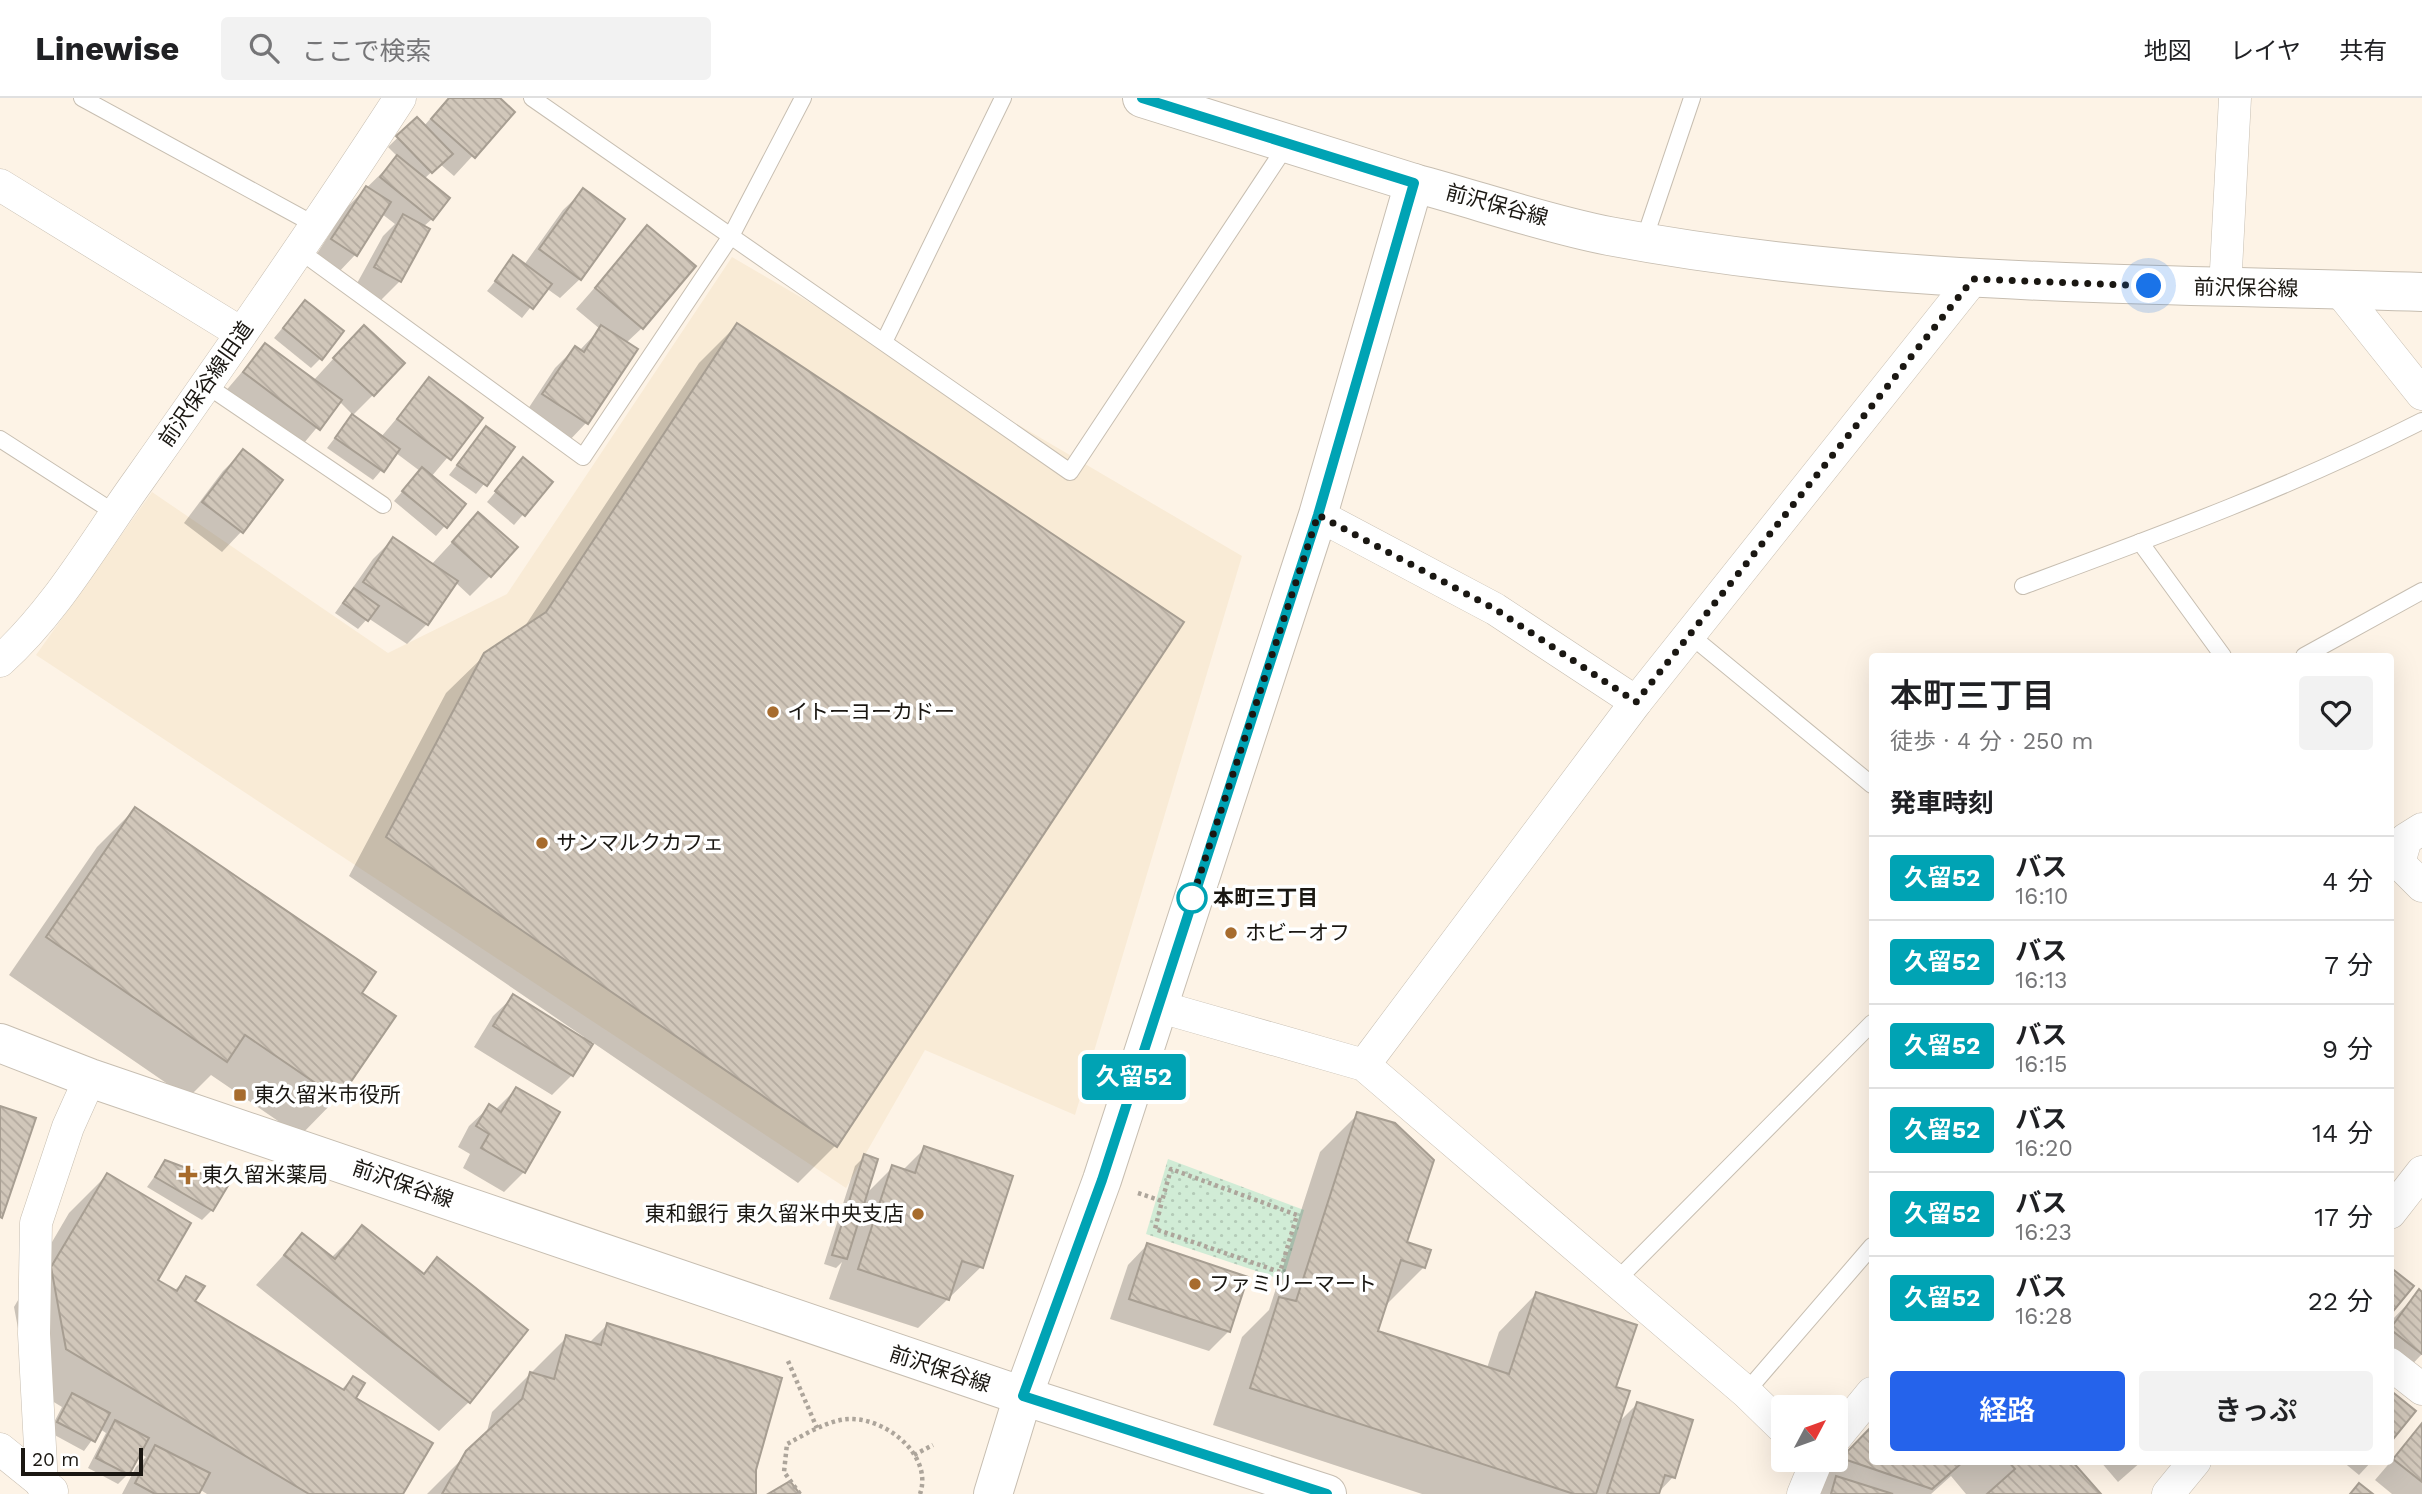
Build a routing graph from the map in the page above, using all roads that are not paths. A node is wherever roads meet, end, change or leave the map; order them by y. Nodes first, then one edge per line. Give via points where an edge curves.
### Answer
1 (82, 98) edge
2 (400, 98) edge
3 (532, 98) edge
4 (803, 98) edge
5 (1003, 98) edge
6 (1142, 98) edge
7 (1692, 98) edge
8 (2235, 98) edge
9 (1288, 143) junction
10 (1414, 183) junction
11 (0, 185) edge
12 (731, 236) junction
13 (309, 239) junction
14 (1644, 240) junction
15 (1973, 279) junction
16 (2225, 289) junction
17 (2339, 290) junction
18 (2422, 292) edge
19 (241, 333) junction
20 (884, 342) junction
21 (206, 385) junction
22 (2422, 394) edge
23 (2422, 421) edge
24 (0, 439) edge
25 (383, 505) dead end
26 (115, 513) junction
27 (1318, 515) junction
28 (2140, 542) junction
29 (2023, 586) dead end
30 (2422, 592) edge
31 (1690, 635) junction
32 (2221, 653) edge
33 (2310, 653) edge
34 (0, 661) edge
35 (1636, 702) junction
36 (1869, 783) edge
37 (2422, 830) edge
38 (2422, 886) edge
39 (1157, 1006) junction
40 (1869, 1026) edge
41 (0, 1043) edge
42 (1364, 1065) junction
43 (90, 1078) junction
44 (2422, 1172) edge
45 (2394, 1208) edge
46 (1869, 1249) edge
47 (1617, 1280) junction
48 (2394, 1366) edge
49 (2422, 1389) edge
50 (1746, 1392) junction
51 (1023, 1396) junction
52 (1869, 1397) edge
53 (1771, 1416) edge
54 (1848, 1422) edge
55 (0, 1449) edge
56 (2192, 1465) edge
57 (1811, 1472) edge
58 (49, 1490) edge
59 (993, 1494) edge
60 (1327, 1494) edge
61 (1802, 1494) edge
62 (2168, 1494) edge

1 - 13 lane
2 - 13 street, 前沢保谷線旧道
3 - 12 lane
4 - 12 lane
5 - 20 lane
6 - 9 main road
7 - 14 lane
8 - 16 street
9 - 10 main road
9 - 20 lane via 1070,472
10 - 14 main road, 前沢保谷線 via 1608,236
10 - 27 main road
11 - 19 street
12 - 13 lane via 583,457
12 - 20 lane
13 - 19 street, 前沢保谷線旧道
14 - 15 main road, 前沢保谷線 via 1790,262
15 - 16 main road, 前沢保谷線
15 - 31 street
16 - 17 main road, 前沢保谷線
17 - 18 main road, 前沢保谷線
17 - 22 street
19 - 21 street, 前沢保谷線旧道
21 - 25 lane
21 - 26 street, 前沢保谷線旧道
23 - 28 lane via 2367,449
24 - 26 lane
26 - 34 street, 前沢保谷線旧道 via 45,612
27 - 35 street via 1495,609
27 - 39 main road
28 - 29 lane
28 - 32 lane
30 - 33 lane
31 - 35 street
31 - 36 lane
35 - 42 street
37 - 38 street via 2406,839 2399,863
39 - 42 street
39 - 51 main road via 1102,1180
40 - 47 lane
41 - 43 main road, 前沢保谷線
42 - 47 street
43 - 51 main road, 前沢保谷線
43 - 58 street via 68,1127 36,1223 34,1334
44 - 45 street
46 - 50 lane
47 - 50 street
48 - 49 street
50 - 53 street
51 - 59 main road
51 - 60 main road
52 - 54 street
55 - 58 street
56 - 62 street
57 - 61 street

